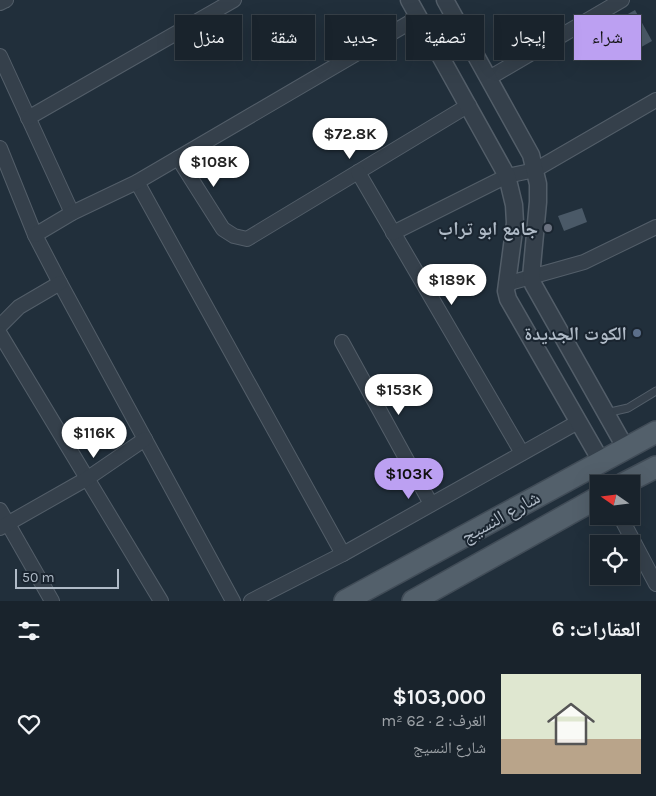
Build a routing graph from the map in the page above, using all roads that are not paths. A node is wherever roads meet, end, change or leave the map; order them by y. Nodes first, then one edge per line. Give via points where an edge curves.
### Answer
1 (6, 0) edge
2 (234, 0) edge
3 (409, 0) edge
4 (445, 0) edge
5 (622, 0) edge
6 (0, 3) edge
7 (418, 15) edge
8 (406, 25) edge
9 (0, 56) edge
10 (443, 60) edge
11 (489, 78) junction
12 (656, 100) edge
13 (469, 105) junction
14 (28, 118) junction
15 (0, 148) edge
16 (178, 158) junction
17 (535, 170) junction
18 (358, 172) junction
19 (508, 176) junction
20 (0, 181) edge
21 (14, 181) junction
22 (137, 182) junction
23 (72, 213) junction
24 (656, 227) edge
25 (393, 233) junction
26 (36, 235) junction
27 (531, 277) junction
28 (60, 284) junction
29 (506, 284) junction
30 (0, 326) edge
31 (0, 334) edge
32 (342, 342) dead end
33 (656, 391) edge
34 (606, 413) junction
35 (578, 422) junction
36 (656, 432) edge
37 (145, 440) junction
38 (625, 447) junction
39 (522, 453) junction
40 (601, 461) junction
41 (656, 467) edge
42 (640, 475) edge
43 (88, 478) junction
44 (590, 502) edge
45 (431, 504) junction
46 (0, 510) edge
47 (625, 525) edge
48 (4, 526) edge
49 (343, 554) junction
50 (656, 584) edge
51 (52, 601) edge
52 (162, 601) edge
53 (233, 601) edge
54 (251, 601) edge
55 (345, 601) edge
56 (413, 601) edge

1 - 6 street
2 - 14 street
3 - 7 street
4 - 11 street
5 - 11 street
8 - 16 street
9 - 14 street
10 - 13 street
11 - 17 street via 525,142
12 - 17 street
13 - 18 street
13 - 19 street
14 - 23 street
15 - 21 street
16 - 18 street via 223,229 242,238 251,237
16 - 22 street
17 - 19 street
17 - 27 street via 538,202
18 - 25 street
19 - 25 street
19 - 29 street via 515,223
20 - 21 street
21 - 26 street
22 - 23 street
22 - 49 street
23 - 26 street
24 - 27 street via 584,262
25 - 39 street
26 - 28 street
27 - 29 street
27 - 34 street
28 - 30 street via 19,307
28 - 37 street
29 - 35 street via 512,307
31 - 43 street
32 - 45 street
33 - 34 lane via 628,408
34 - 38 street
35 - 39 street
35 - 40 street
36 - 38 main road, شارع النسيج
37 - 43 street
37 - 53 street
38 - 40 main road, شارع النسيج
39 - 45 street
40 - 55 main road, شارع النسيج
41 - 42 main road
43 - 48 street
43 - 52 street
44 - 56 main road, شارع النسيج
45 - 49 street
46 - 48 street
47 - 50 street
48 - 51 street
49 - 54 street

